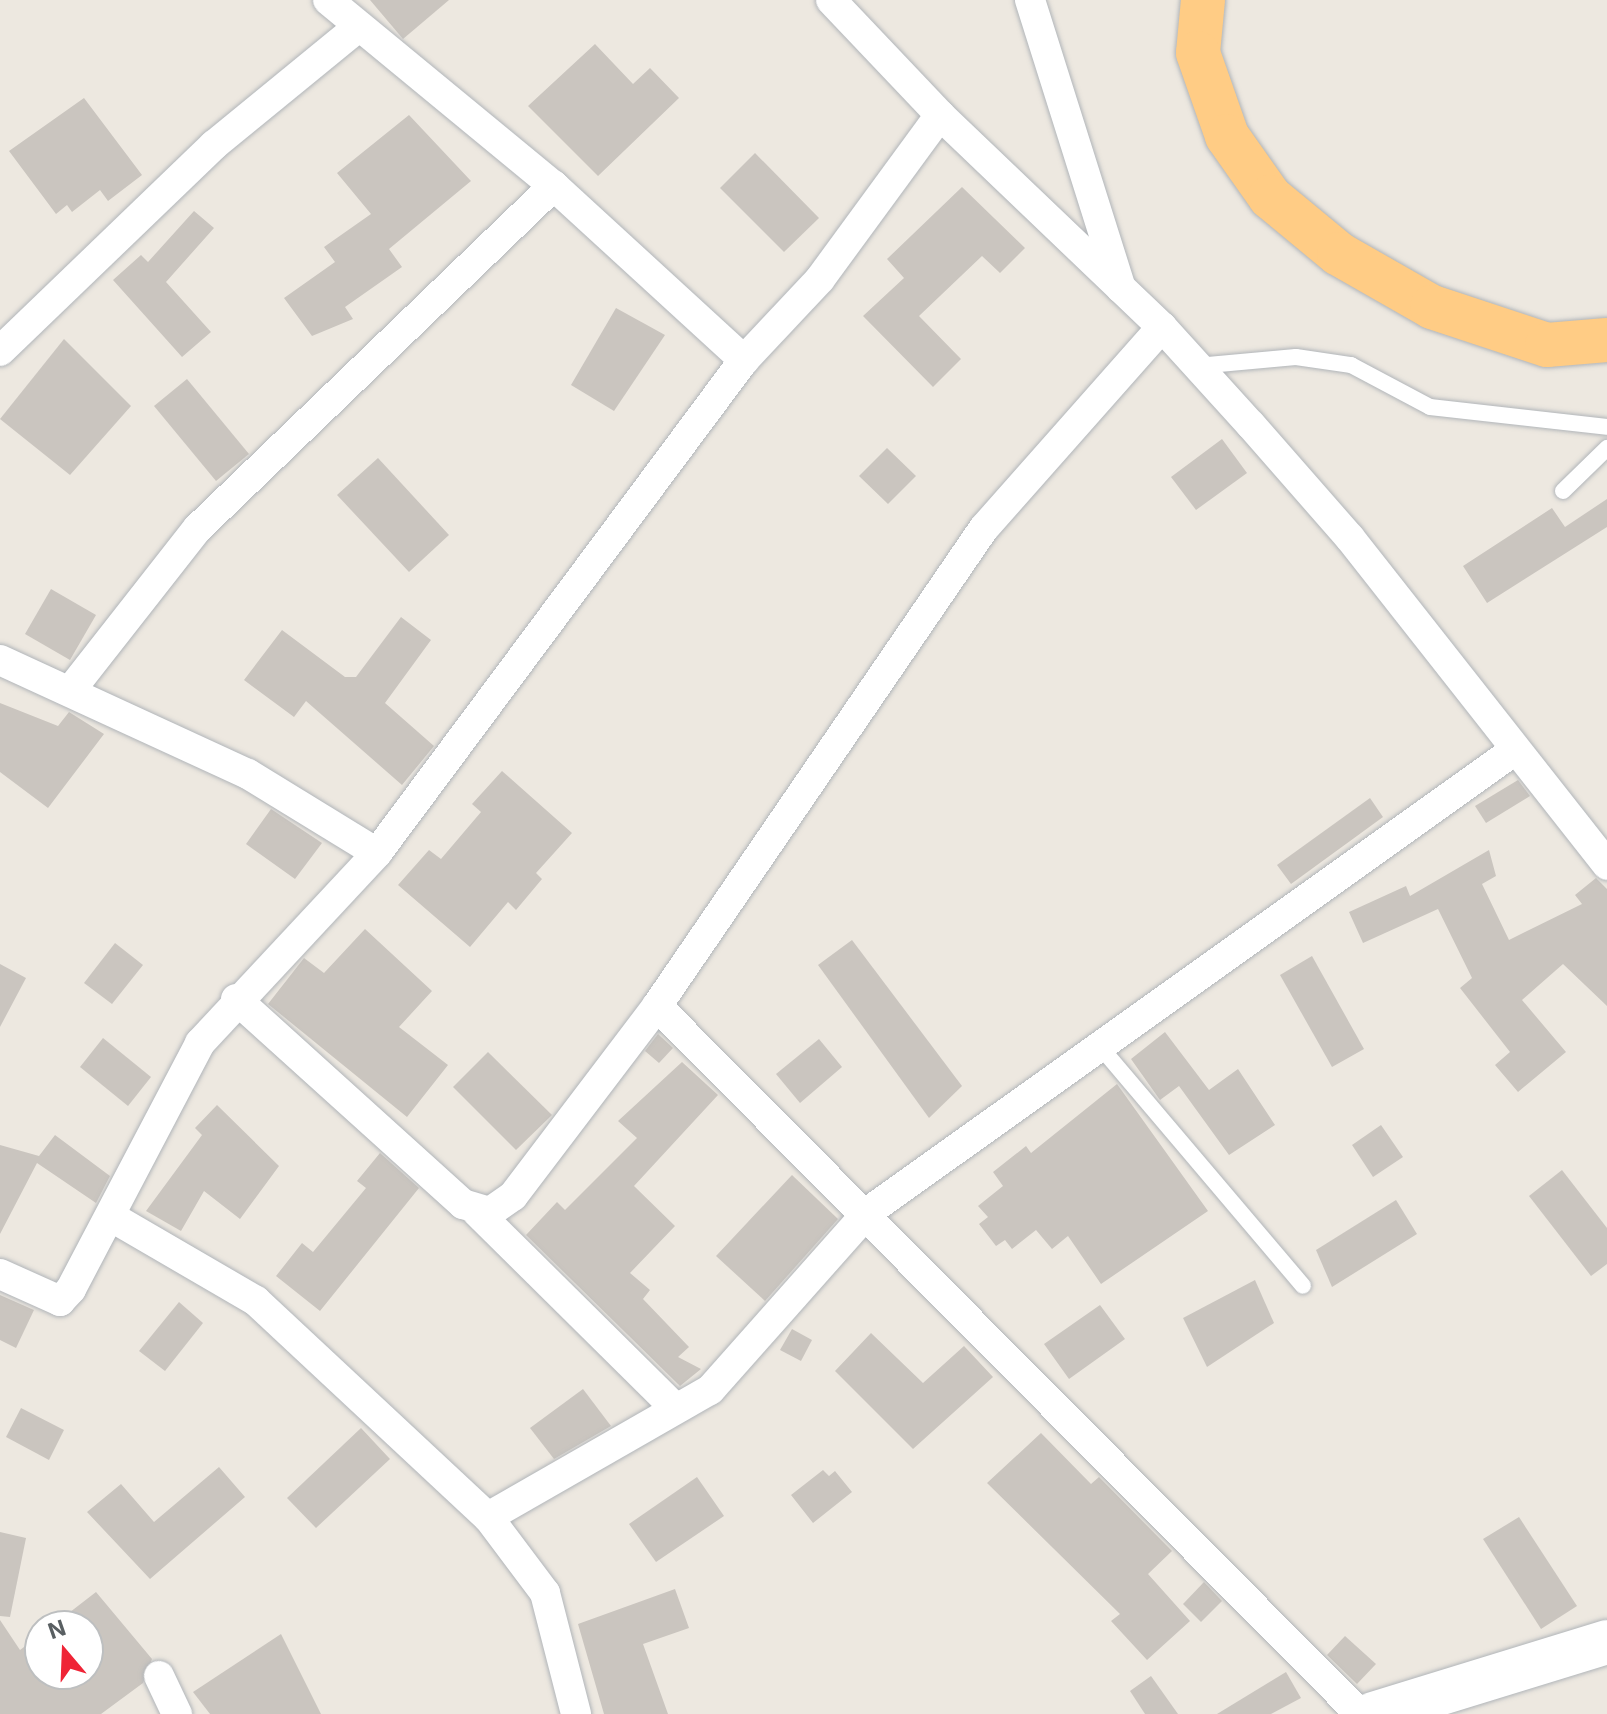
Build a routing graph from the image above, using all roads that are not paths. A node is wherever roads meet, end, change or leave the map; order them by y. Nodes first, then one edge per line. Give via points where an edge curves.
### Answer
1 (328, 0) edge
2 (831, 0) edge
3 (1030, 0) edge
4 (1203, 0) edge
5 (357, 28) junction
6 (940, 115) junction
7 (554, 186) junction
8 (1121, 289) junction
9 (1162, 327) junction
10 (1607, 340) edge
11 (0, 351) edge
12 (744, 360) junction
13 (1197, 366) junction
14 (1606, 425) edge
15 (1607, 448) edge
16 (1563, 491) dead end
17 (0, 660) edge
18 (70, 691) junction
19 (1515, 750) junction
20 (377, 853) junction
21 (1607, 865) edge
22 (236, 999) junction
23 (657, 1006) junction
24 (1103, 1050) junction
25 (477, 1212) junction
26 (868, 1212) junction
27 (110, 1216) junction
28 (0, 1274) edge
29 (1303, 1286) dead end
30 (673, 1406) junction
31 (488, 1517) junction
32 (1607, 1642) edge
33 (159, 1676) dead end
34 (177, 1714) edge
35 (576, 1714) edge
36 (1360, 1714) edge
37 (1373, 1714) edge

1 - 5 street
2 - 6 street
3 - 8 street
4 - 10 highway via 1198,53 1227,136 1270,197 1339,254 1432,307 1547,345
5 - 7 street
5 - 11 street via 214,145
6 - 8 street
6 - 12 street via 820,279
7 - 12 street
7 - 18 street via 198,528
8 - 9 street
9 - 13 street
9 - 23 street via 984,528
12 - 20 street
13 - 14 lane via 1296,357 1351,365 1430,407
13 - 19 street via 1350,538
15 - 16 lane
17 - 18 street
18 - 20 street via 248,774
19 - 21 street
19 - 24 street
20 - 22 street
22 - 25 street
22 - 27 street via 180,1076
23 - 25 street via 513,1196
23 - 26 street
24 - 26 street
24 - 29 lane
25 - 30 street
26 - 30 street via 710,1390
26 - 36 street
27 - 28 street via 60,1301
27 - 31 street via 256,1301
30 - 31 street
31 - 35 street via 545,1593
32 - 37 street
33 - 34 street

